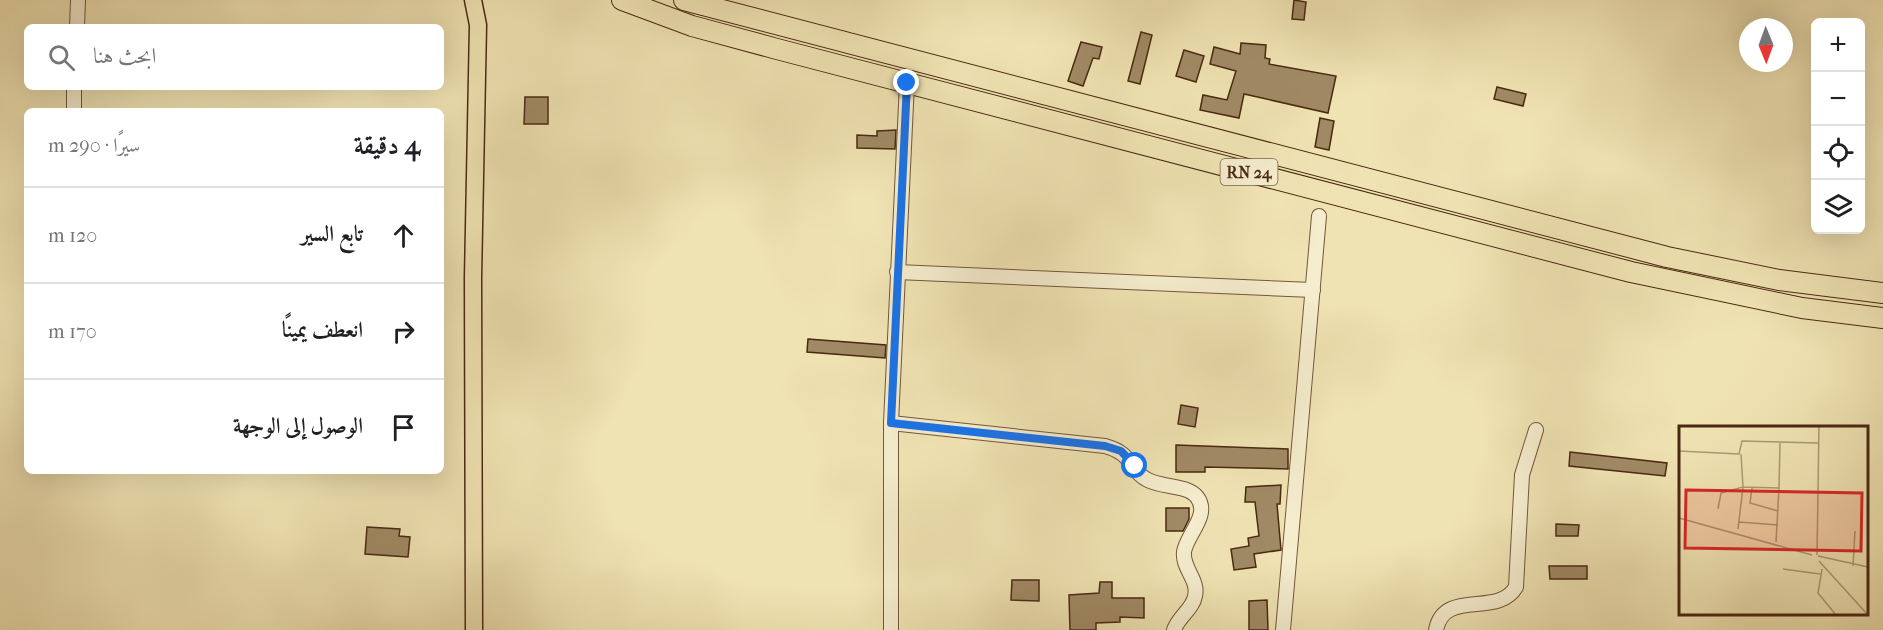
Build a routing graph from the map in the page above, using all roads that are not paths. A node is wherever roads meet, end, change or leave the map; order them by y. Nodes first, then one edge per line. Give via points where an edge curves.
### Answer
1 (78, 0) edge
2 (473, 0) edge
3 (485, 0) edge
4 (622, 0) edge
5 (684, 0) edge
6 (77, 24) edge
7 (478, 25) junction
8 (907, 83) junction
9 (74, 90) edge
10 (74, 108) edge
11 (1319, 216) dead end
12 (897, 272) junction
13 (1313, 290) junction
14 (1883, 293) edge
15 (1883, 318) edge
16 (891, 423) junction
17 (1536, 430) dead end
18 (474, 630) edge
19 (891, 630) edge
20 (1174, 630) edge
21 (1283, 630) edge
22 (1436, 630) edge

1 - 6 street
2 - 7 main road
3 - 7 main road
4 - 8 highway, RN 24 via 692,26
5 - 14 highway, RN 24 via 1679,260 1779,280
7 - 18 main road via 473,278
8 - 12 street
8 - 15 highway, RN 24 via 1632,272 1802,308
9 - 10 street
11 - 13 street
12 - 13 street
12 - 16 street
13 - 21 street
16 - 19 street
16 - 20 street via 1105,446 1127,456 1147,480 1191,492 1199,501 1200,513 1188,539 1184,562 1196,596
17 - 22 street via 1522,475 1516,587 1502,602 1452,608 1442,615

